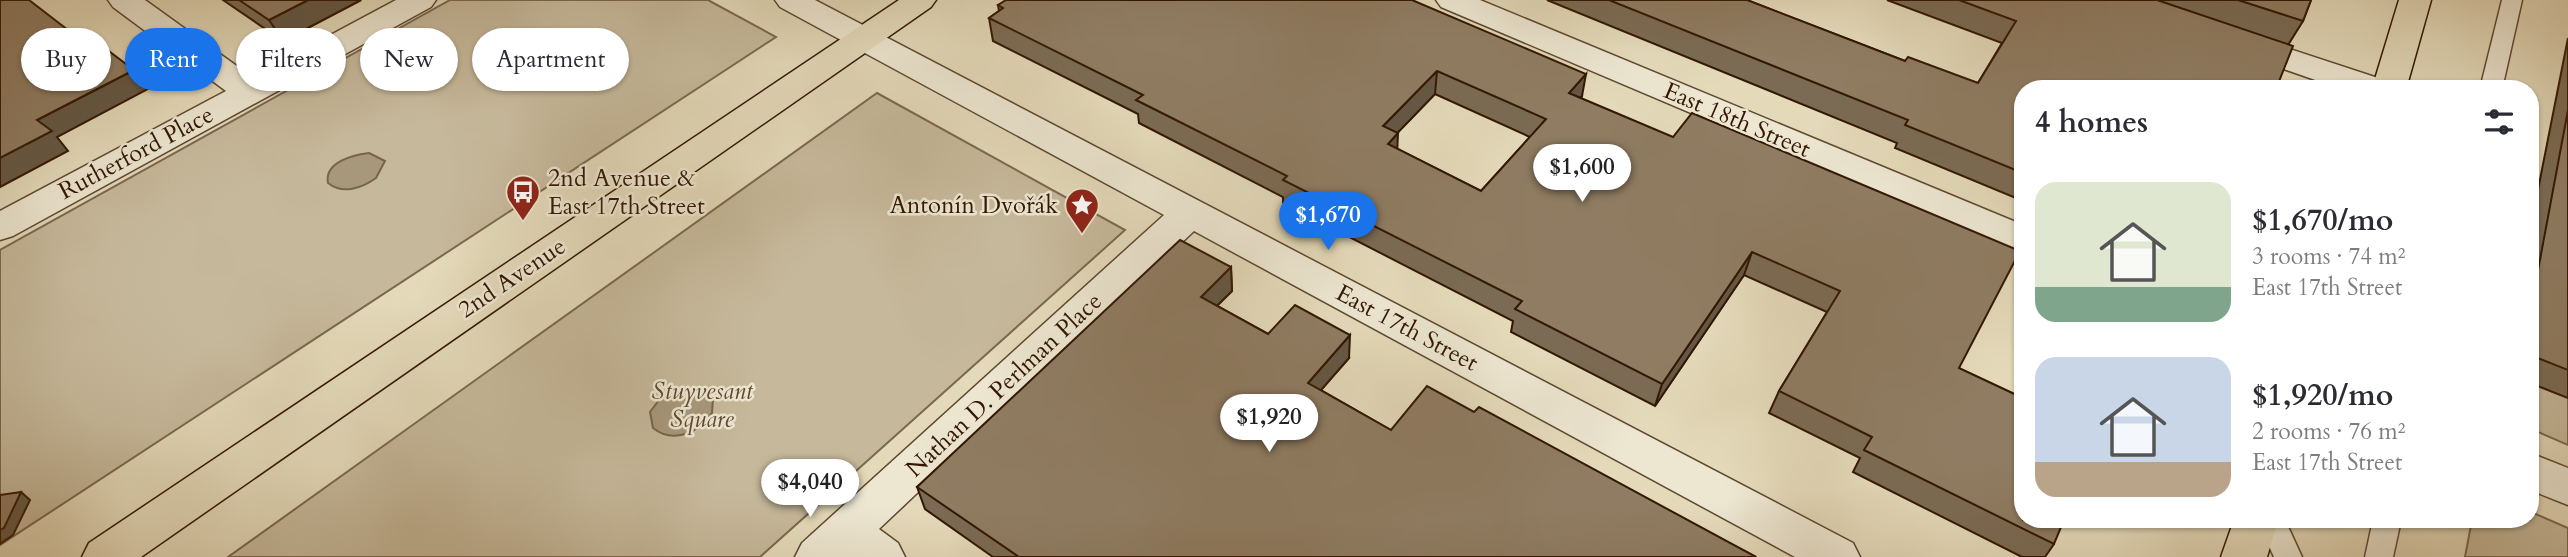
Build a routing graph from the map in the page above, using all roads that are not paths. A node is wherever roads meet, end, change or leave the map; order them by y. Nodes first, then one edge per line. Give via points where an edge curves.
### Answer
1 (124, 0) edge
2 (420, 0) edge
3 (791, 0) edge
4 (920, 0) edge
5 (1452, 0) edge
6 (2416, 0) edge
7 (2512, 0) edge
8 (2206, 31) edge
9 (863, 39) junction
10 (2349, 80) edge
11 (2392, 80) edge
12 (2493, 80) edge
13 (250, 92) junction
14 (1190, 213) junction
15 (0, 227) edge
16 (2014, 236) edge
17 (2539, 475) edge
18 (2568, 487) edge
19 (2253, 528) edge
20 (2275, 528) edge
21 (2386, 528) edge
22 (833, 544) edge
23 (105, 557) edge
24 (882, 557) edge
25 (1837, 557) edge
26 (2244, 557) edge
27 (2288, 557) edge
28 (2379, 557) edge

1 - 13 street
2 - 13 street, Rutherford Place
3 - 9 street, East 17th Street
4 - 9 main road, 2nd Avenue
5 - 16 street, East 18th Street
6 - 11 main road
7 - 12 lane
8 - 10 street
9 - 14 street, East 17th Street
9 - 23 main road, 2nd Avenue
13 - 15 street, Rutherford Place
14 - 22 street, Nathan D. Perlman Place
14 - 25 street, East 17th Street
17 - 18 street
19 - 26 main road
20 - 27 lane
21 - 28 lane
22 - 24 street

